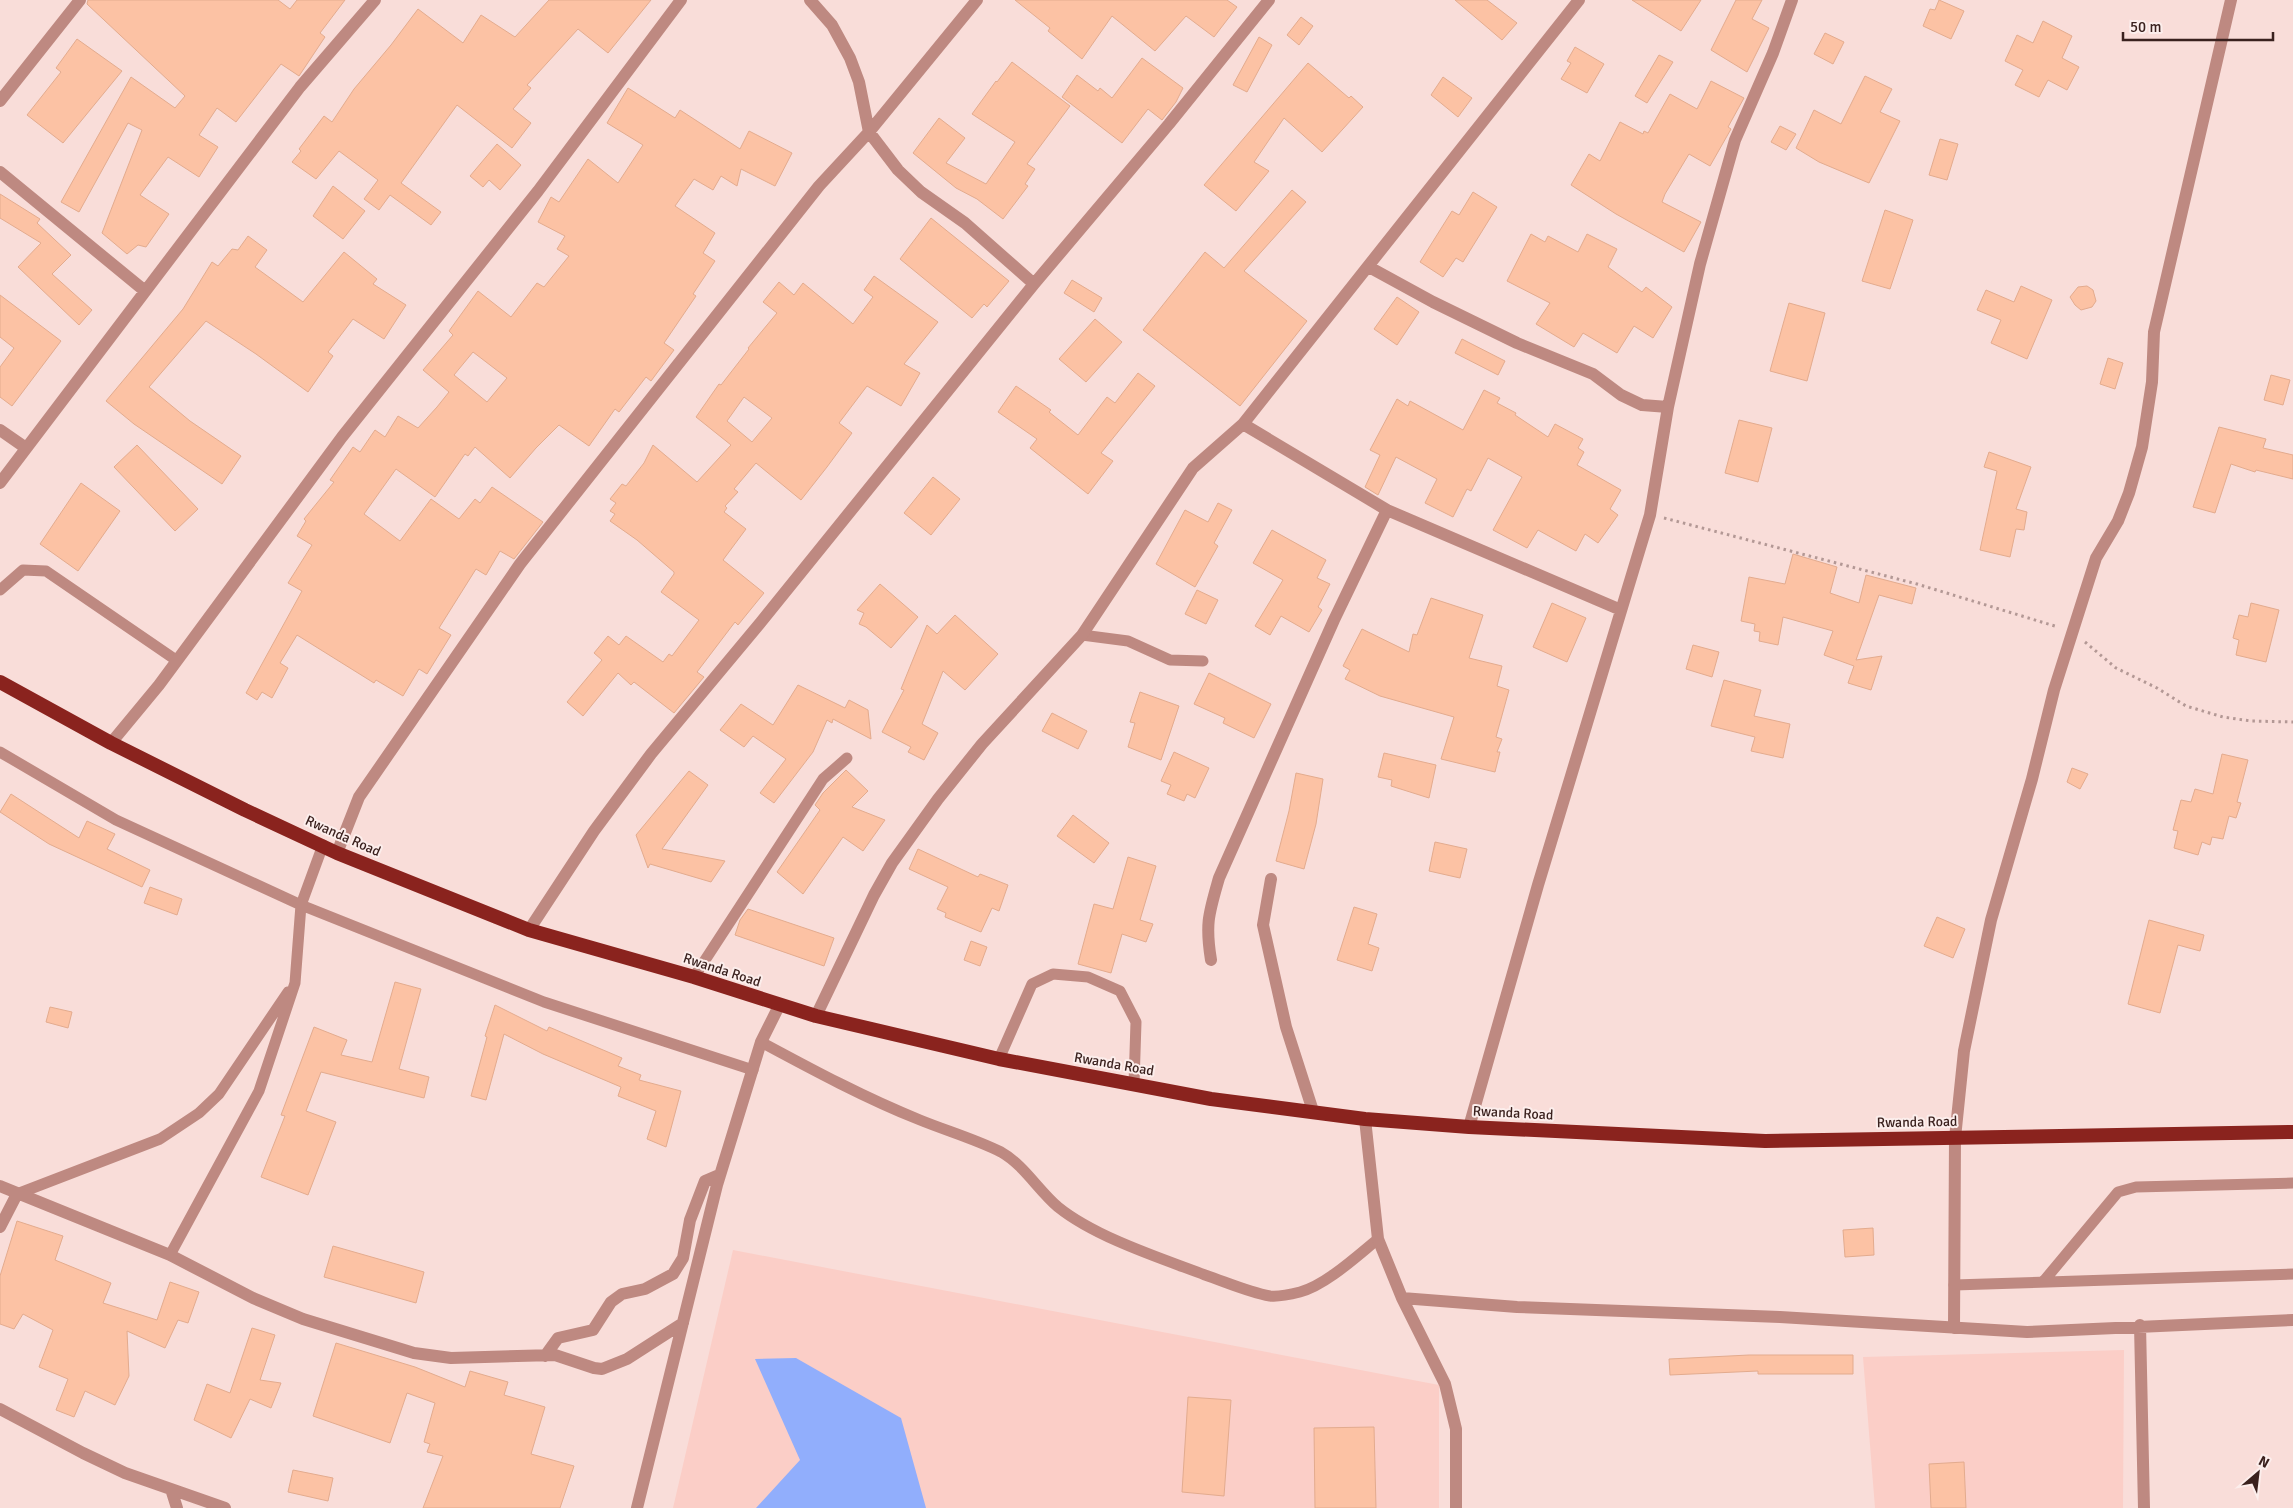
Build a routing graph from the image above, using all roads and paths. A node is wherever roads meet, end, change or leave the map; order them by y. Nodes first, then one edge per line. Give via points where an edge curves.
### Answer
1 (80, 0) edge
2 (375, 0) edge
3 (681, 0) edge
4 (810, 0) edge
5 (977, 0) edge
6 (1269, 0) edge
7 (1579, 0) edge
8 (1792, 0) edge
9 (2231, 0) edge
10 (0, 101) edge
11 (869, 132) junction
12 (0, 172) edge
13 (1369, 267) junction
14 (1034, 284) junction
15 (144, 290) junction
16 (1668, 407) junction
17 (1243, 424) junction
18 (0, 430) edge
19 (26, 448) junction
20 (0, 483) edge
21 (1387, 510) junction
22 (1650, 515) junction
23 (0, 590) edge
24 (1621, 610) junction
25 (2073, 633) junction
26 (1082, 635) junction
27 (176, 660) junction
28 (1203, 661) dead end
29 (0, 682) edge
30 (2293, 722) edge
31 (110, 743) junction
32 (0, 752) edge
33 (847, 758) dead end
34 (323, 845) junction
35 (337, 853) junction
36 (1271, 878) dead end
37 (301, 905) junction
38 (529, 930) junction
39 (1211, 960) dead end
40 (694, 977) junction
41 (295, 983) junction
42 (779, 1006) junction
43 (816, 1016) junction
44 (761, 1042) junction
45 (999, 1060) junction
46 (753, 1070) junction
47 (1134, 1084) junction
48 (1313, 1111) junction
49 (1365, 1119) junction
50 (1469, 1127) junction
51 (2293, 1132) edge
52 (1955, 1138) junction
53 (719, 1175) junction
54 (2293, 1183) edge
55 (0, 1186) edge
56 (17, 1194) junction
57 (0, 1227) edge
58 (1378, 1239) junction
59 (170, 1255) junction
60 (2293, 1274) edge
61 (2042, 1282) junction
62 (1954, 1285) junction
63 (1402, 1298) junction
64 (2293, 1320) edge
65 (683, 1323) junction
66 (2140, 1325) junction
67 (1954, 1328) junction
68 (544, 1356) junction
69 (0, 1409) edge
70 (171, 1489) junction
71 (177, 1508) edge
72 (225, 1508) edge
73 (637, 1508) edge
74 (1456, 1508) edge
75 (2144, 1508) edge

1 - 10 street
2 - 15 street via 300,87
3 - 27 street via 538,191 342,437
4 - 11 street via 832,25 850,58
5 - 11 street
6 - 14 street
7 - 13 street
8 - 16 street via 1735,140 1700,264
9 - 25 street via 2154,332 2152,382 2142,447 2118,521 2096,558
11 - 14 street via 898,170 921,192 965,222
11 - 35 street via 819,186 520,564 359,797
12 - 15 street
13 - 16 street via 1517,343 1593,374 1621,395 1642,405
13 - 17 street
14 - 38 street via 651,754 594,831
15 - 19 street
16 - 22 street
17 - 21 street
17 - 26 street via 1193,468
18 - 19 street
19 - 20 street
21 - 24 street
21 - 39 street via 1334,620 1219,878 1208,915
22 - 24 street
22 - 25 path via 1917,584
23 - 27 lane via 24,570 46,571
24 - 50 street
25 - 30 path via 2116,668 2186,706 2223,717
25 - 52 street via 2054,690 1991,920 1964,1051
26 - 28 lane via 1128,641 1170,660
26 - 43 street via 982,744 892,863
27 - 31 street via 159,686
29 - 31 highway, Rwanda Road
31 - 34 highway, Rwanda Road
32 - 37 lane via 116,820
33 - 40 lane via 823,779
34 - 35 highway, Rwanda Road
34 - 37 lane
35 - 38 highway, Rwanda Road
36 - 48 street via 1263,925 1286,1027
37 - 41 lane
37 - 46 lane via 544,1002
38 - 40 highway, Rwanda Road
40 - 42 highway, Rwanda Road
41 - 56 lane via 219,1094 199,1113 160,1139
41 - 59 lane via 259,1092
42 - 43 highway, Rwanda Road
42 - 44 street
43 - 45 highway, Rwanda Road
44 - 46 street
44 - 58 lane via 832,1080 1004,1154 1059,1207 1104,1234 1239,1287 1272,1296 1301,1292 1337,1272
45 - 47 highway, Rwanda Road
45 - 47 lane via 1032,984 1053,974 1088,976 1120,991 1136,1022
46 - 53 street
47 - 48 highway, Rwanda Road via 1211,1099
48 - 49 highway, Rwanda Road
49 - 50 highway, Rwanda Road
49 - 58 street
50 - 52 highway, Rwanda Road via 1765,1141
51 - 52 highway, Rwanda Road
52 - 62 street
53 - 65 street
53 - 68 street via 705,1182 690,1220 683,1258 673,1274 645,1289 622,1294 611,1302 593,1330 558,1338
54 - 61 lane via 2136,1187 2118,1192
55 - 56 street
56 - 57 street
56 - 59 street
58 - 63 street
59 - 68 street via 253,1298 303,1319 414,1353 451,1358
60 - 61 lane
61 - 62 lane
62 - 67 street
63 - 67 street via 1517,1307 1780,1317
63 - 74 street via 1445,1384 1456,1429
64 - 66 street
65 - 68 street via 627,1359 602,1369 555,1355
65 - 73 street
66 - 67 street via 2027,1332
66 - 75 street
69 - 70 street via 125,1473
70 - 71 street
70 - 72 street

